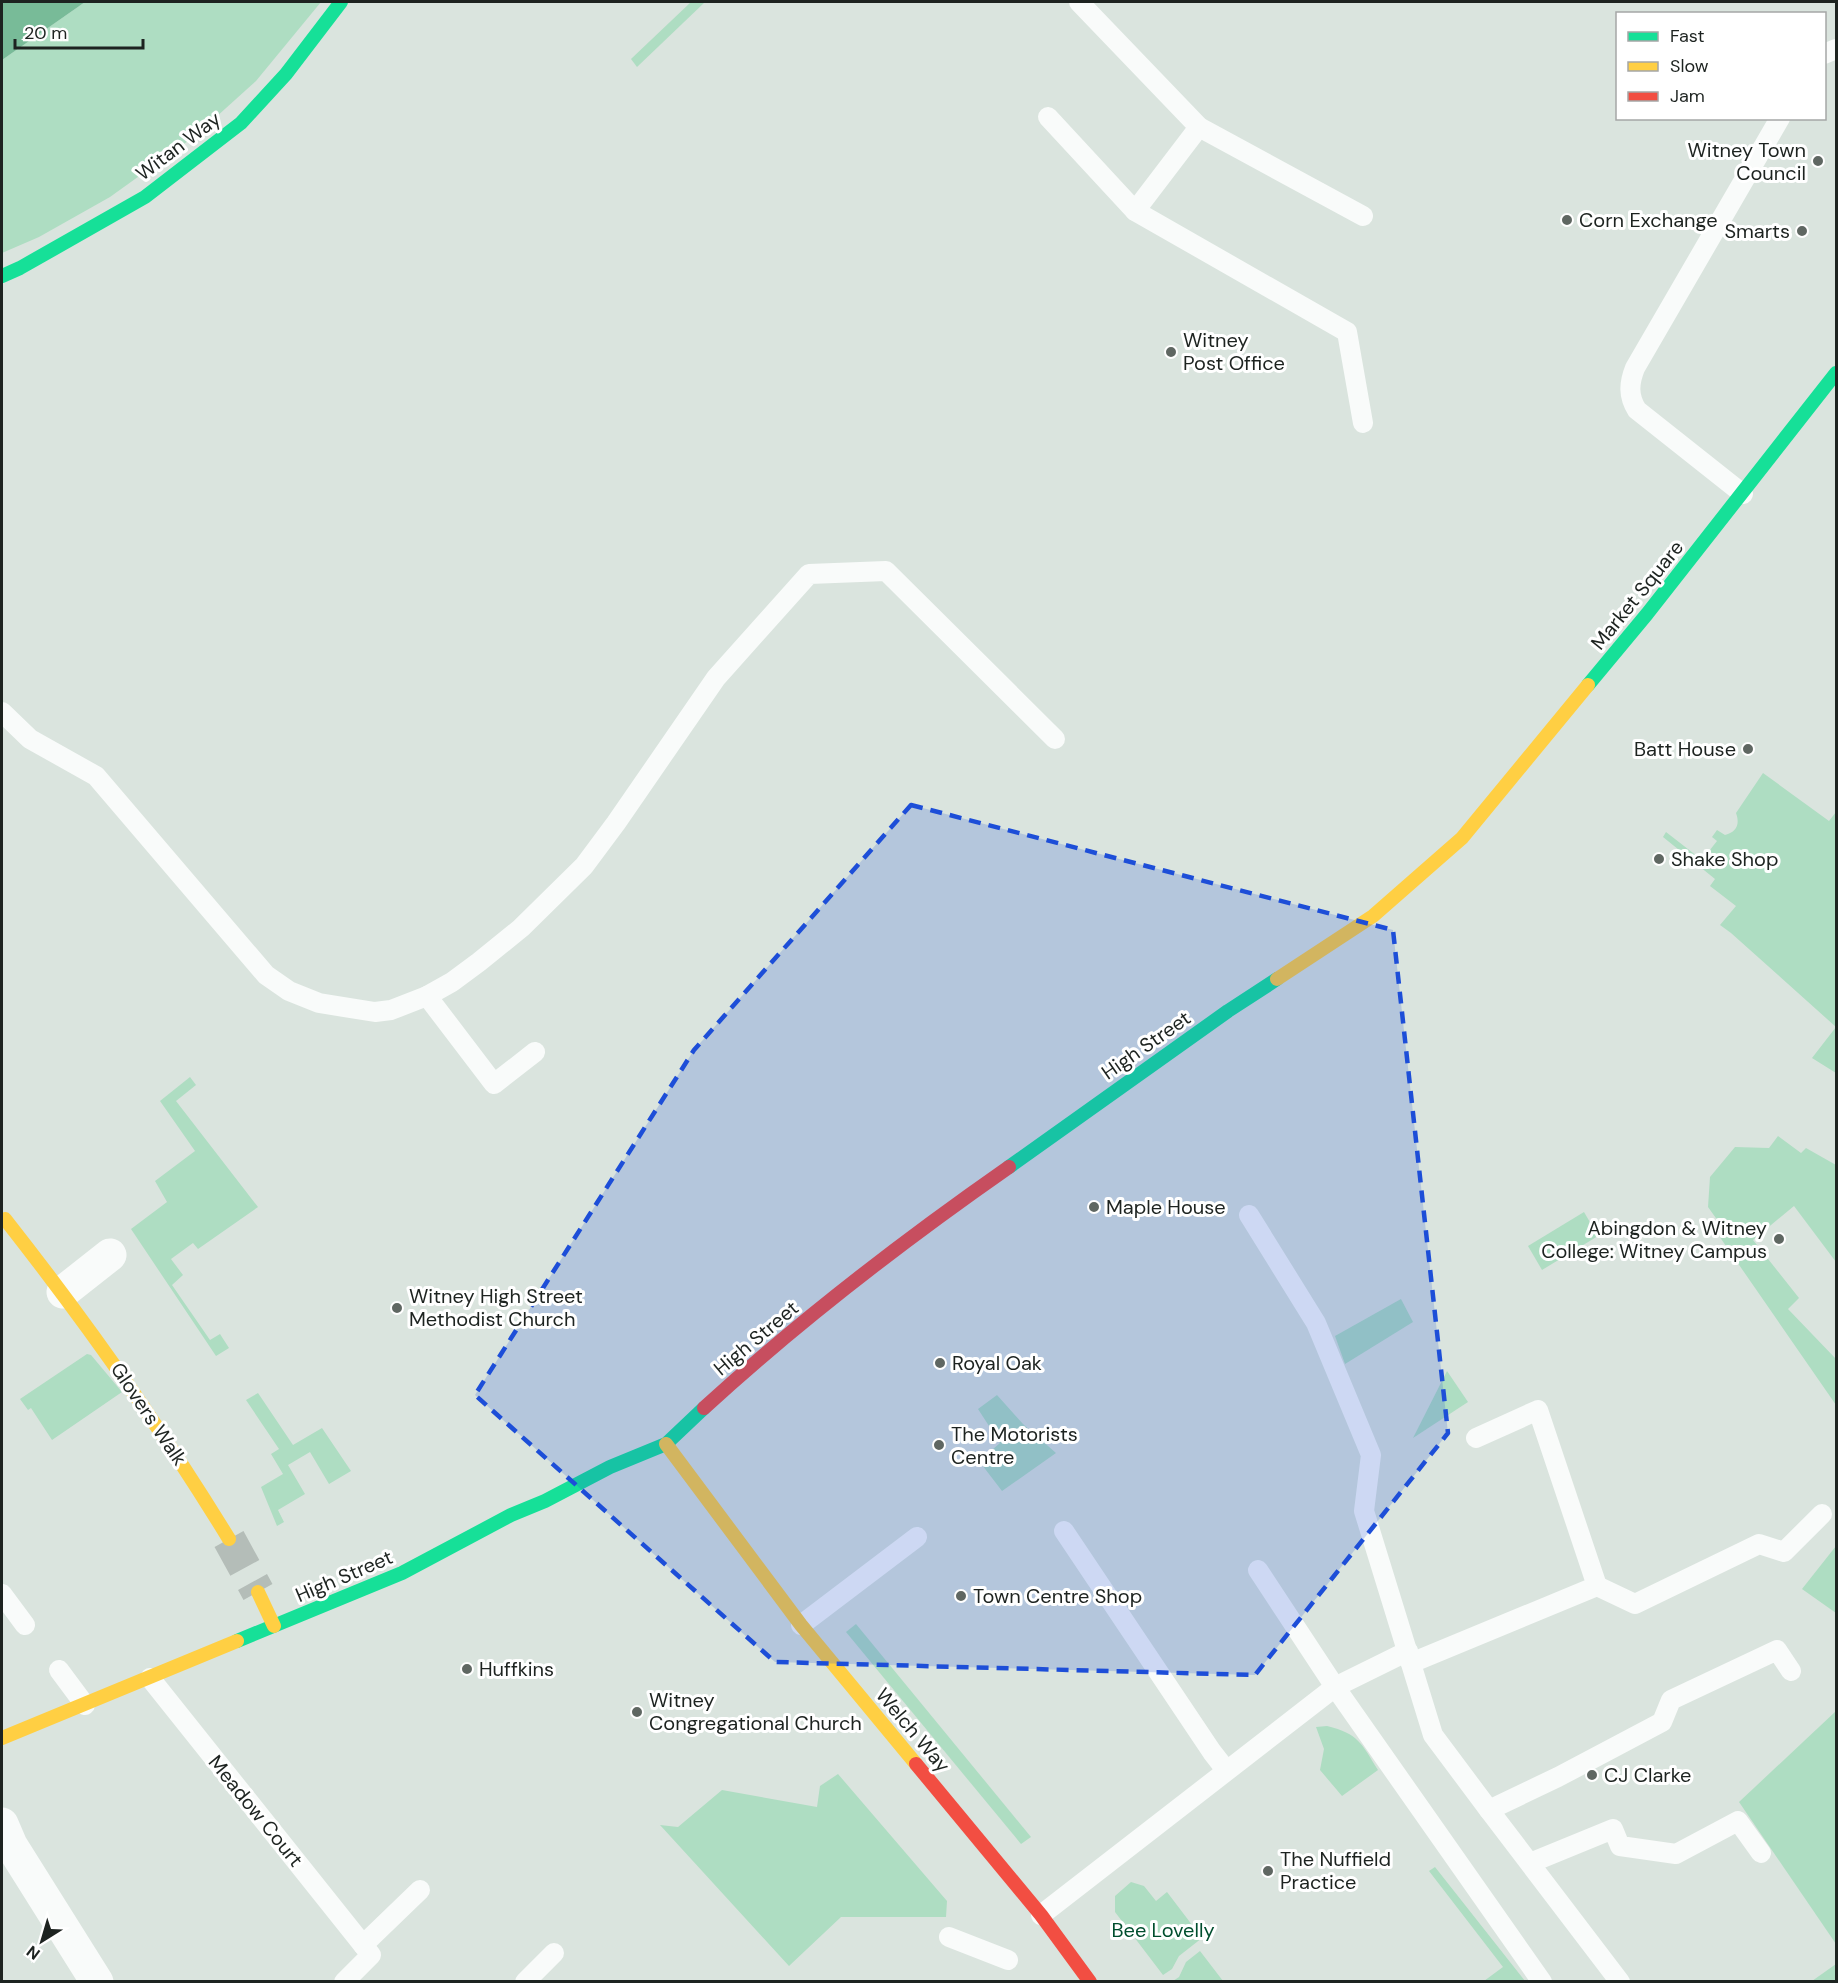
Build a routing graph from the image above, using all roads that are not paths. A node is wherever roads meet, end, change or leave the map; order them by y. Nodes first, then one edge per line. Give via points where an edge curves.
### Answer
1 (341, 2) edge
2 (1079, 2) edge
3 (1048, 117) dead end
4 (1779, 120) edge
5 (1199, 127) junction
6 (1134, 211) junction
7 (1362, 216) dead end
8 (2, 276) edge
9 (1836, 373) edge
10 (1363, 423) dead end
11 (1743, 494) junction
12 (2, 712) edge
13 (1055, 739) dead end
14 (1462, 838) joint
15 (427, 996) junction
16 (535, 1052) dead end
17 (1249, 1215) dead end
18 (5, 1219) dead end
19 (110, 1255) dead end
20 (63, 1292) junction
21 (1476, 1438) dead end
22 (666, 1444) junction
23 (1822, 1514) dead end
24 (1064, 1531) dead end
25 (917, 1537) dead end
26 (229, 1539) tunnel mouth
27 (1258, 1570) dead end
28 (1597, 1586) junction
29 (258, 1592) tunnel mouth
30 (2, 1594) edge
31 (25, 1625) dead end
32 (801, 1625) junction
33 (274, 1626) junction
34 (1410, 1657) junction
35 (59, 1670) dead end
36 (1791, 1671) dead end
37 (150, 1678) junction
38 (1335, 1687) junction
39 (85, 1705) junction
40 (2, 1738) edge
41 (1226, 1770) junction
42 (1489, 1810) junction
43 (2, 1824) edge
44 (1761, 1853) dead end
45 (1530, 1863) junction
46 (420, 1890) dead end
47 (1041, 1915) junction
48 (949, 1937) dead end
49 (363, 1945) junction
50 (554, 1953) dead end
51 (1008, 1960) dead end
52 (97, 1982) edge
53 (344, 1982) edge
54 (525, 1982) edge
55 (1090, 1982) edge
56 (1542, 1982) edge
57 (1620, 1982) edge

1 - 8 street, Witan Way via 286,74 241,123 145,197
2 - 5 lane
3 - 6 lane
4 - 11 lane via 1631,378 1631,401 1637,410
5 - 6 lane
5 - 7 lane
6 - 10 lane via 1347,332
9 - 11 street, Market Square
11 - 14 street, Market Square
12 - 15 lane via 30,739 96,776 257,966 277,983 319,1003 375,1012
13 - 15 lane via 886,571 809,574 716,678 584,866 521,928 452,982
14 - 22 street, High Street via 1372,916 1228,1011 866,1273 747,1369
15 - 16 lane via 494,1084
17 - 34 lane via 1316,1323 1371,1455 1364,1511
18 - 20 street, Glovers Walk
19 - 20 street
20 - 26 street, Glovers Walk via 128,1382
21 - 28 lane via 1538,1410
22 - 32 street, Welch Way
22 - 33 street, High Street via 511,1515 402,1573
23 - 28 lane via 1784,1552 1759,1544 1635,1604
24 - 41 lane
25 - 32 lane
27 - 38 lane
28 - 34 lane
29 - 33 street
30 - 31 lane
32 - 47 street, Welch Way
33 - 37 street, High Street
34 - 38 lane
34 - 42 lane via 1433,1735
35 - 39 lane
36 - 42 lane via 1777,1650 1671,1701 1662,1722
37 - 39 street, High Street
37 - 49 lane, Meadow Court
38 - 41 lane
38 - 56 lane
39 - 40 street, High Street
41 - 47 lane
42 - 45 lane
43 - 52 street
44 - 45 lane via 1738,1821 1676,1854 1620,1845 1613,1828
45 - 57 lane
46 - 49 lane
47 - 55 street, Welch Way
48 - 51 lane
49 - 53 lane via 372,1955
50 - 54 lane

